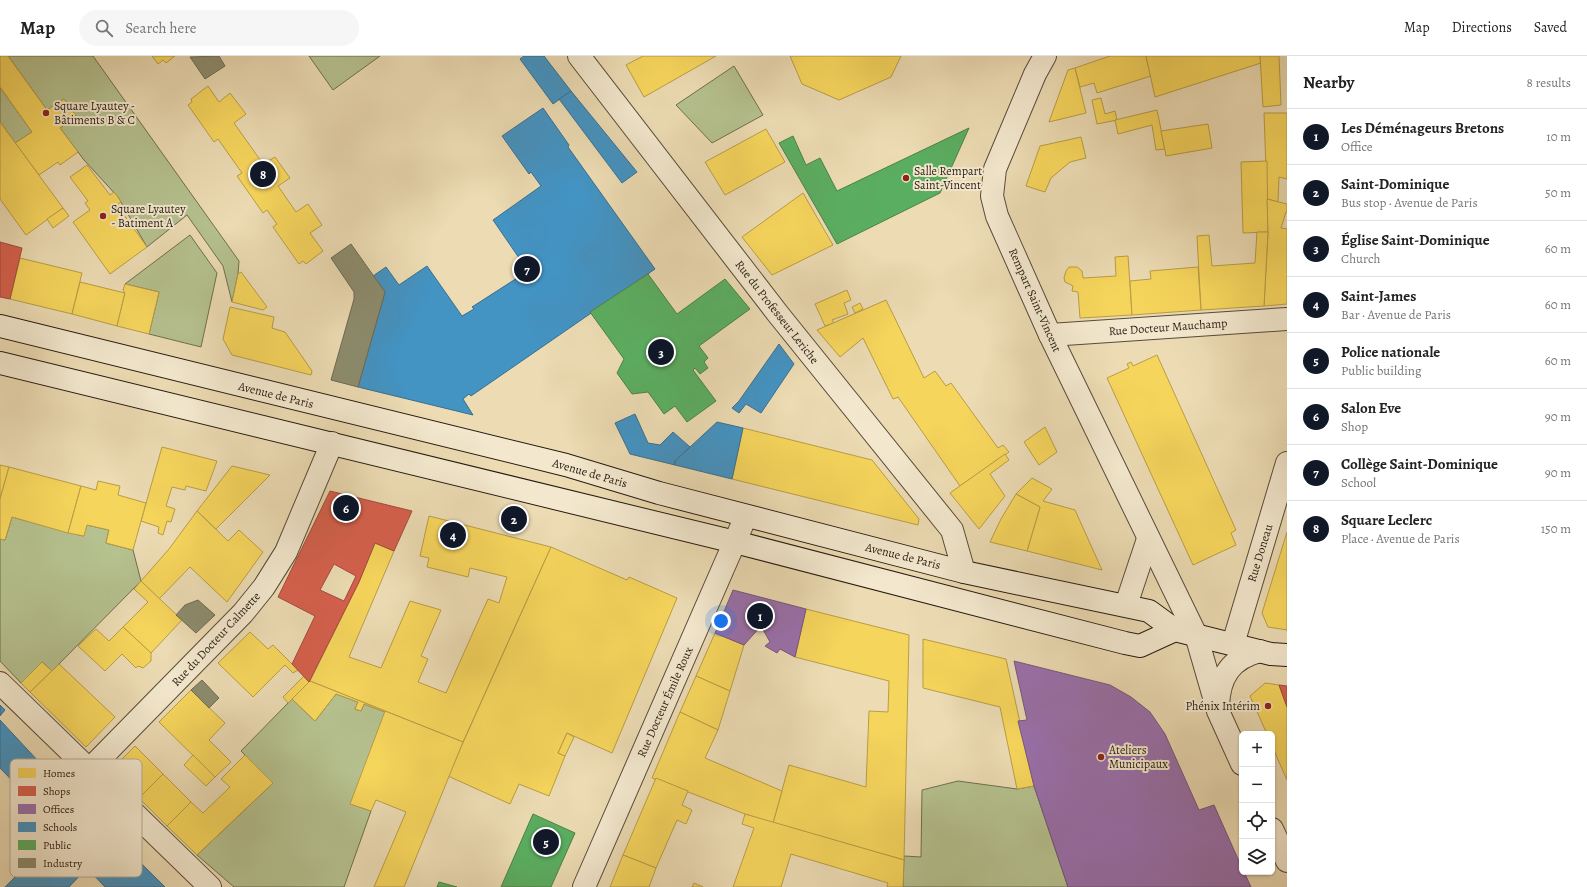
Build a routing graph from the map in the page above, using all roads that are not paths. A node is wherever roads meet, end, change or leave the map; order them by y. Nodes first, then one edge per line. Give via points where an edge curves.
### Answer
1 (579, 56) edge
2 (1046, 56) edge
3 (1287, 319) edge
4 (0, 326) edge
5 (1050, 335) junction
6 (0, 363) edge
7 (332, 443) junction
8 (1287, 463) edge
9 (746, 516) junction
10 (1148, 538) junction
11 (734, 542) junction
12 (964, 572) junction
13 (1126, 606) junction
14 (1185, 633) junction
15 (1233, 644) junction
16 (1260, 651) junction
17 (1287, 655) edge
18 (0, 683) edge
19 (1218, 711) junction
20 (1239, 757) edge
21 (78, 759) edge
22 (100, 759) edge
23 (142, 821) edge
24 (1275, 835) edge
25 (1287, 861) edge
26 (210, 887) edge
27 (584, 887) edge

1 - 12 street, Rue du Professeur Leriche via 778,314 952,530
2 - 5 street, Rempart Saint-Vincent via 1035,74 995,169 992,196 997,216
3 - 5 street, Rue Docteur Mauchamp
4 - 9 street, Avenue de Paris via 566,465
5 - 10 street, Rempart Saint-Vincent
6 - 7 street
7 - 11 street
7 - 22 street, Rue du Docteur Calmette via 286,552 264,587 243,613
8 - 15 street, Rue Doneau
9 - 11 street, Rue Docteur Émile Roux
9 - 12 street, Avenue de Paris
10 - 13 street
10 - 14 street, Rempart Saint-Vincent
11 - 14 street via 1125,643 1140,646
11 - 27 street, Rue Docteur Émile Roux
12 - 13 street, Avenue de Paris
13 - 14 street, Avenue de Paris via 1149,611
14 - 15 street
14 - 19 street, Rempart Saint-Vincent
15 - 16 street
16 - 17 street
16 - 19 street via 1239,658 1230,667 1218,694
18 - 21 street
19 - 20 street, Rempart Saint-Vincent
23 - 26 street
24 - 25 street

